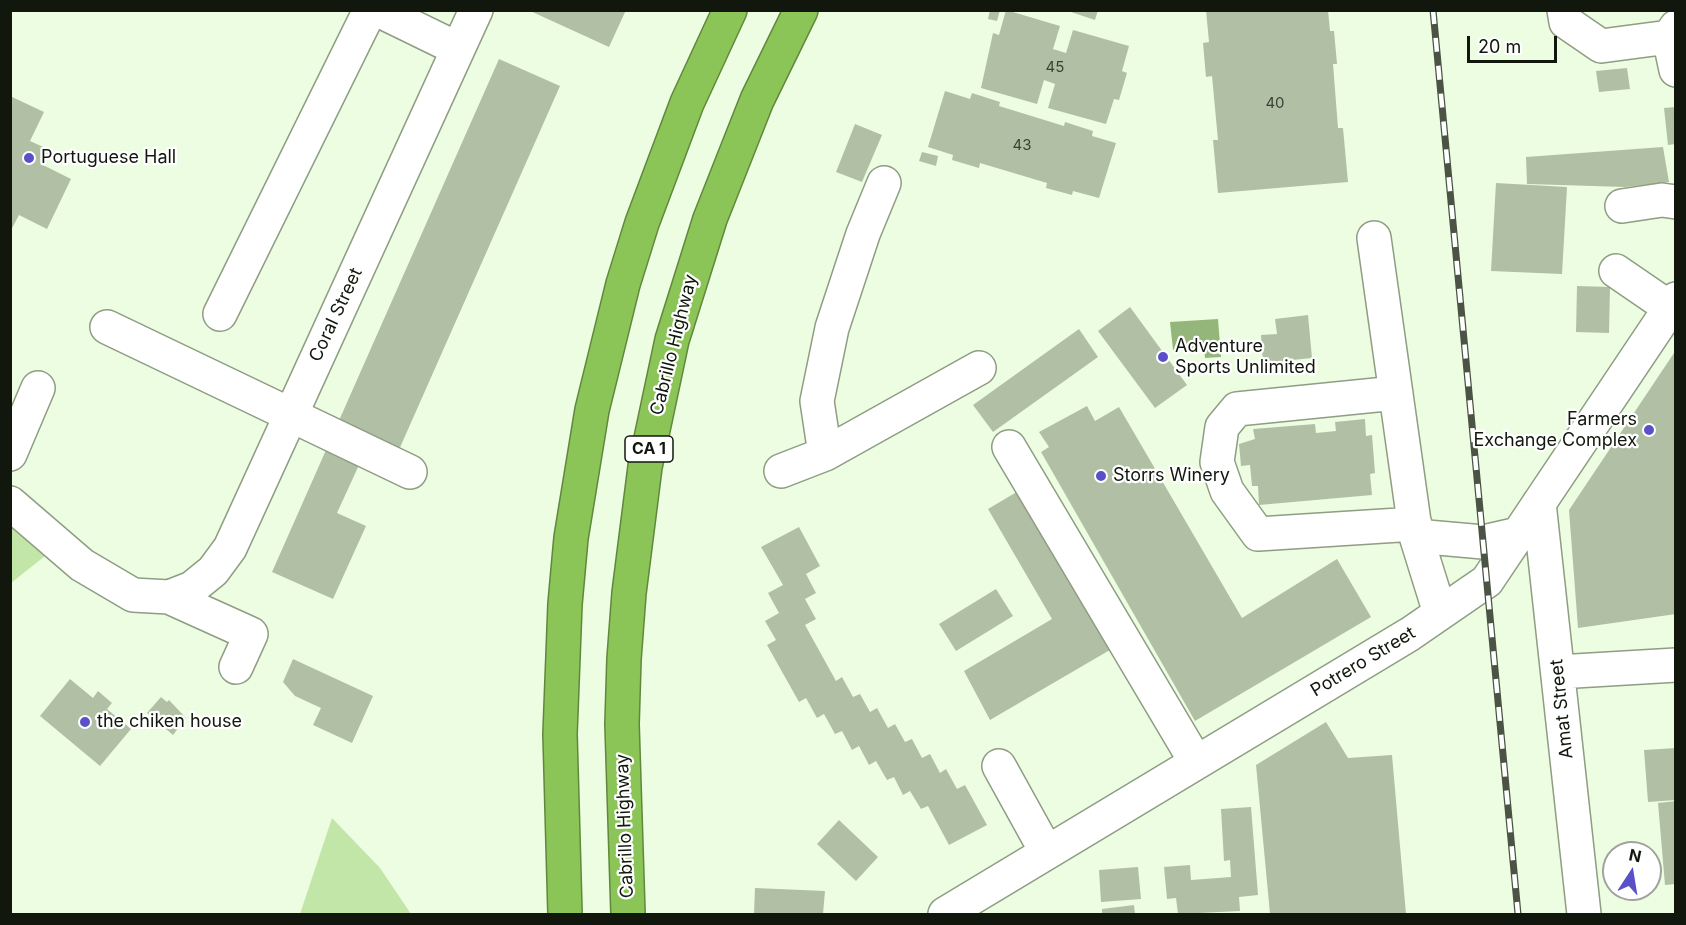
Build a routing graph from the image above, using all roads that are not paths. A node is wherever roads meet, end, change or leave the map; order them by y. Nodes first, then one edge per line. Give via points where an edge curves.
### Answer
1 (370, 10) edge
2 (378, 10) edge
3 (476, 10) edge
4 (730, 10) edge
5 (801, 10) edge
6 (1564, 10) edge
7 (1672, 32) edge
8 (458, 49) junction
9 (1676, 70) edge
10 (884, 183) dead end
11 (1669, 201) edge
12 (1622, 206) dead end
13 (1374, 238) dead end
14 (1616, 271) dead end
15 (1673, 303) edge
16 (220, 314) dead end
17 (107, 327) dead end
18 (979, 368) dead end
19 (38, 388) dead end
20 (1396, 393) junction
21 (291, 413) junction
22 (1009, 447) dead end
23 (10, 454) edge
24 (825, 454) junction
25 (781, 471) dead end
26 (410, 472) dead end
27 (10, 503) edge
28 (1539, 503) junction
29 (1415, 530) junction
30 (1518, 534) junction
31 (169, 597) junction
32 (1440, 613) junction
33 (1676, 665) edge
34 (236, 667) dead end
35 (1558, 672) junction
36 (1196, 762) junction
37 (999, 766) dead end
38 (1046, 851) junction
39 (565, 915) edge
40 (628, 915) edge
41 (945, 915) edge
42 (1584, 915) edge

1 - 16 street
2 - 8 street
3 - 8 street, Coral Street
4 - 39 highway via 687,103 642,223 622,284 592,411 564,614 560,734
5 - 40 highway, Cabrillo Highway / CA 1 via 757,100 710,219 672,340 645,467 624,659 622,724
6 - 7 street via 1566,22 1601,46
7 - 9 street
8 - 21 street, Coral Street
10 - 24 street via 832,328 817,400
11 - 12 street
13 - 20 street
14 - 15 street
15 - 28 street, Potrero Street
17 - 21 street
18 - 24 street
19 - 23 street
20 - 29 street
20 - 29 street via 1237,409 1222,428 1217,462 1227,491 1258,534
21 - 26 street
21 - 31 street, Coral Street via 230,548 213,571 192,588
22 - 36 street
24 - 25 street
27 - 31 street via 82,565 134,595
28 - 30 street, Potrero Street
28 - 35 street, Amat Street
29 - 30 street via 1483,542
29 - 32 street
30 - 32 street, Potrero Street via 1486,581
31 - 34 street via 251,634
32 - 36 street, Potrero Street
33 - 35 street
35 - 42 street, Amat Street
36 - 38 street, Potrero Street
37 - 38 street
38 - 41 street, Potrero Street

